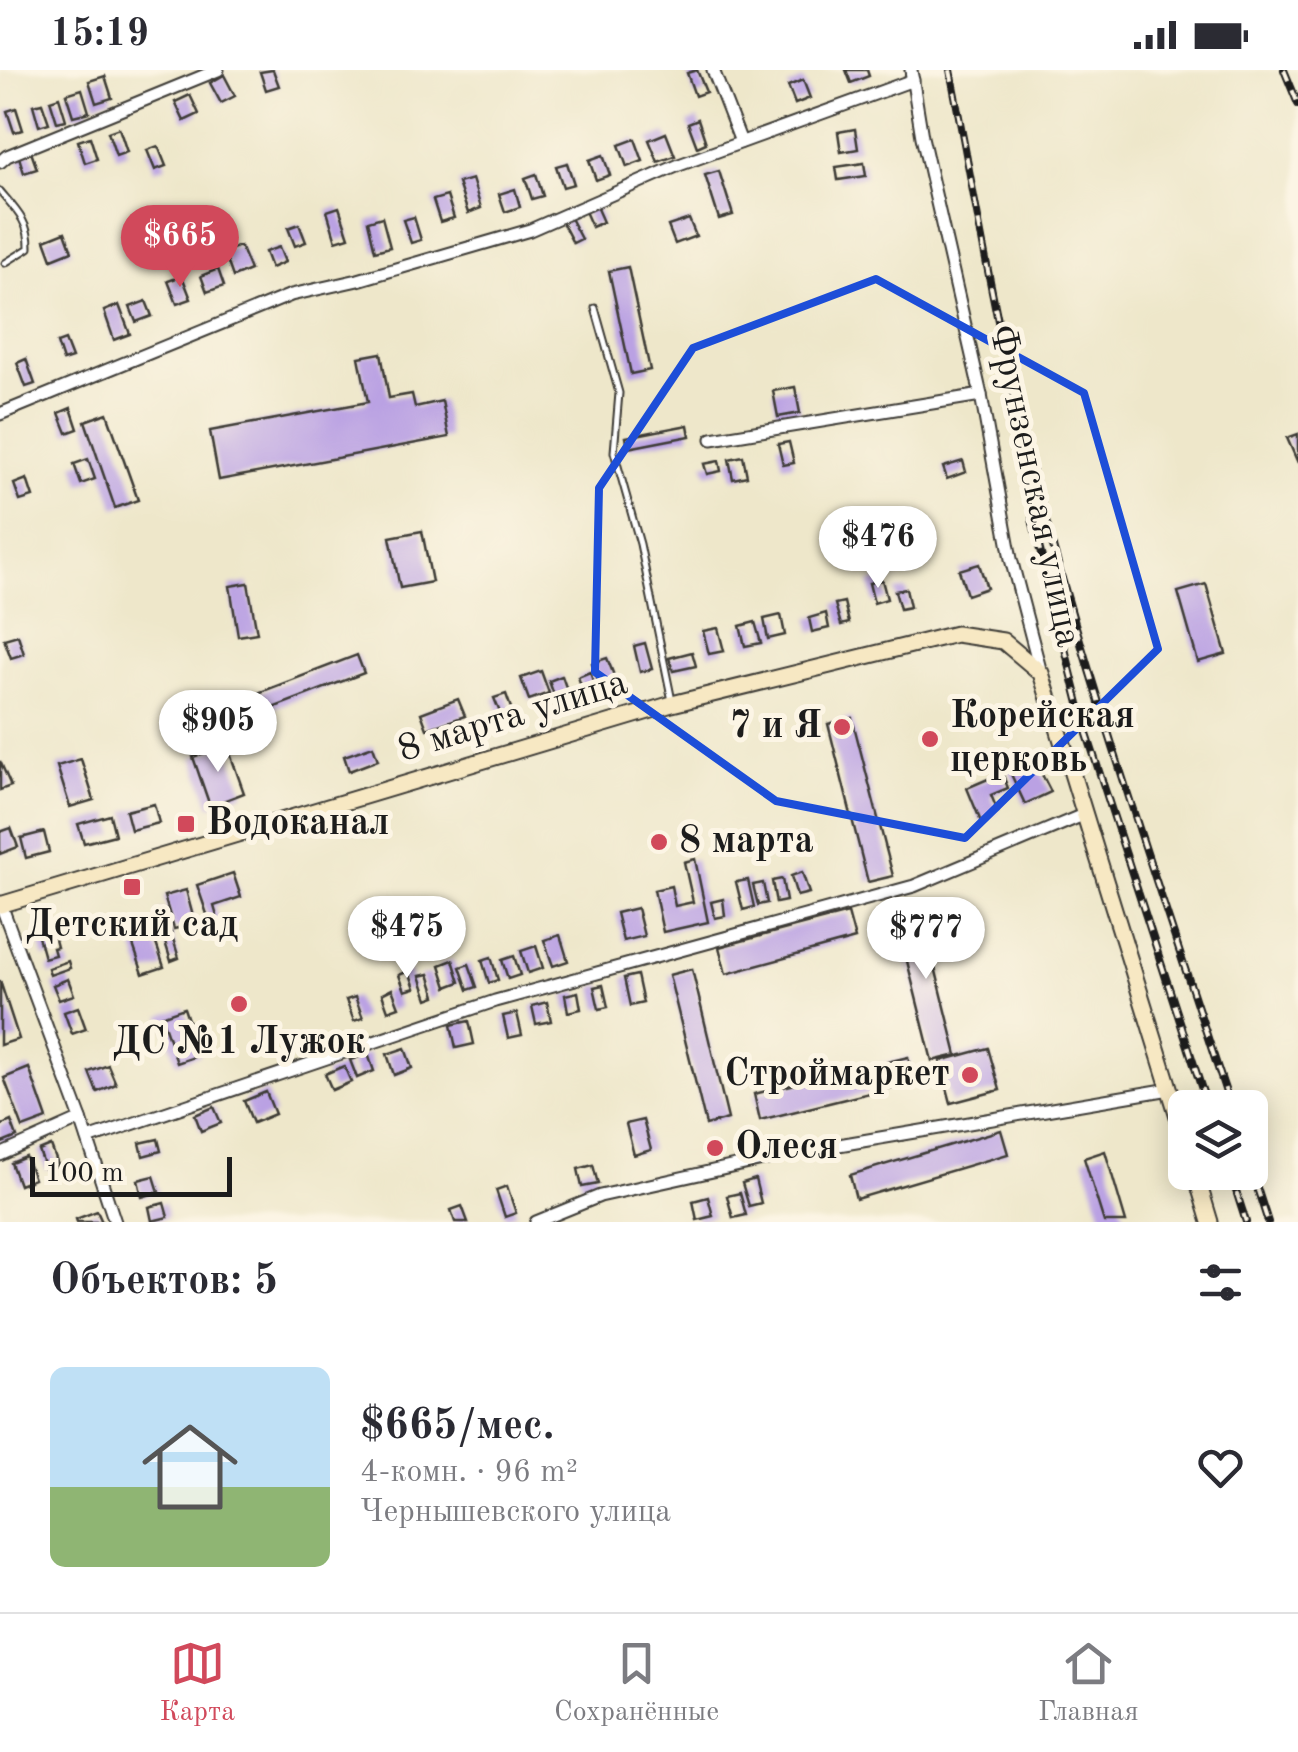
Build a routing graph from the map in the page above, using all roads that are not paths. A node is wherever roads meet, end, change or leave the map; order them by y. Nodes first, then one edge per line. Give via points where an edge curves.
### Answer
1 (218, 70) edge
2 (713, 70) edge
3 (912, 75) edge
4 (742, 142) junction
5 (0, 162) edge
6 (0, 191) edge
7 (4, 262) dead end
8 (595, 308) dead end
9 (981, 395) junction
10 (0, 414) edge
11 (712, 439) dead end
12 (1042, 673) junction
13 (672, 704) junction
14 (1082, 815) junction
15 (0, 904) edge
16 (1170, 1089) joint
17 (81, 1119) junction
18 (88, 1139) junction
19 (0, 1155) edge
20 (1200, 1190) edge
21 (115, 1222) edge
22 (536, 1222) edge
23 (1210, 1222) edge

1 - 5 street
2 - 4 street
3 - 4 street
3 - 9 street, Фрунзенская улица
4 - 10 street via 530,230 291,295
6 - 7 lane via 30,232 29,248
8 - 13 lane via 619,393 614,452
9 - 11 street
9 - 12 street, Фрунзенская улица
12 - 13 street, 8 марта улица via 1003,641 956,634
12 - 14 street, Фрунзенская улица
13 - 15 street, 8 марта улица
14 - 16 street, Фрунзенская улица
14 - 18 street via 914,886 494,1000
15 - 17 street
16 - 22 street via 803,1151 600,1196
17 - 18 street
17 - 19 street
18 - 21 street
20 - 23 street

